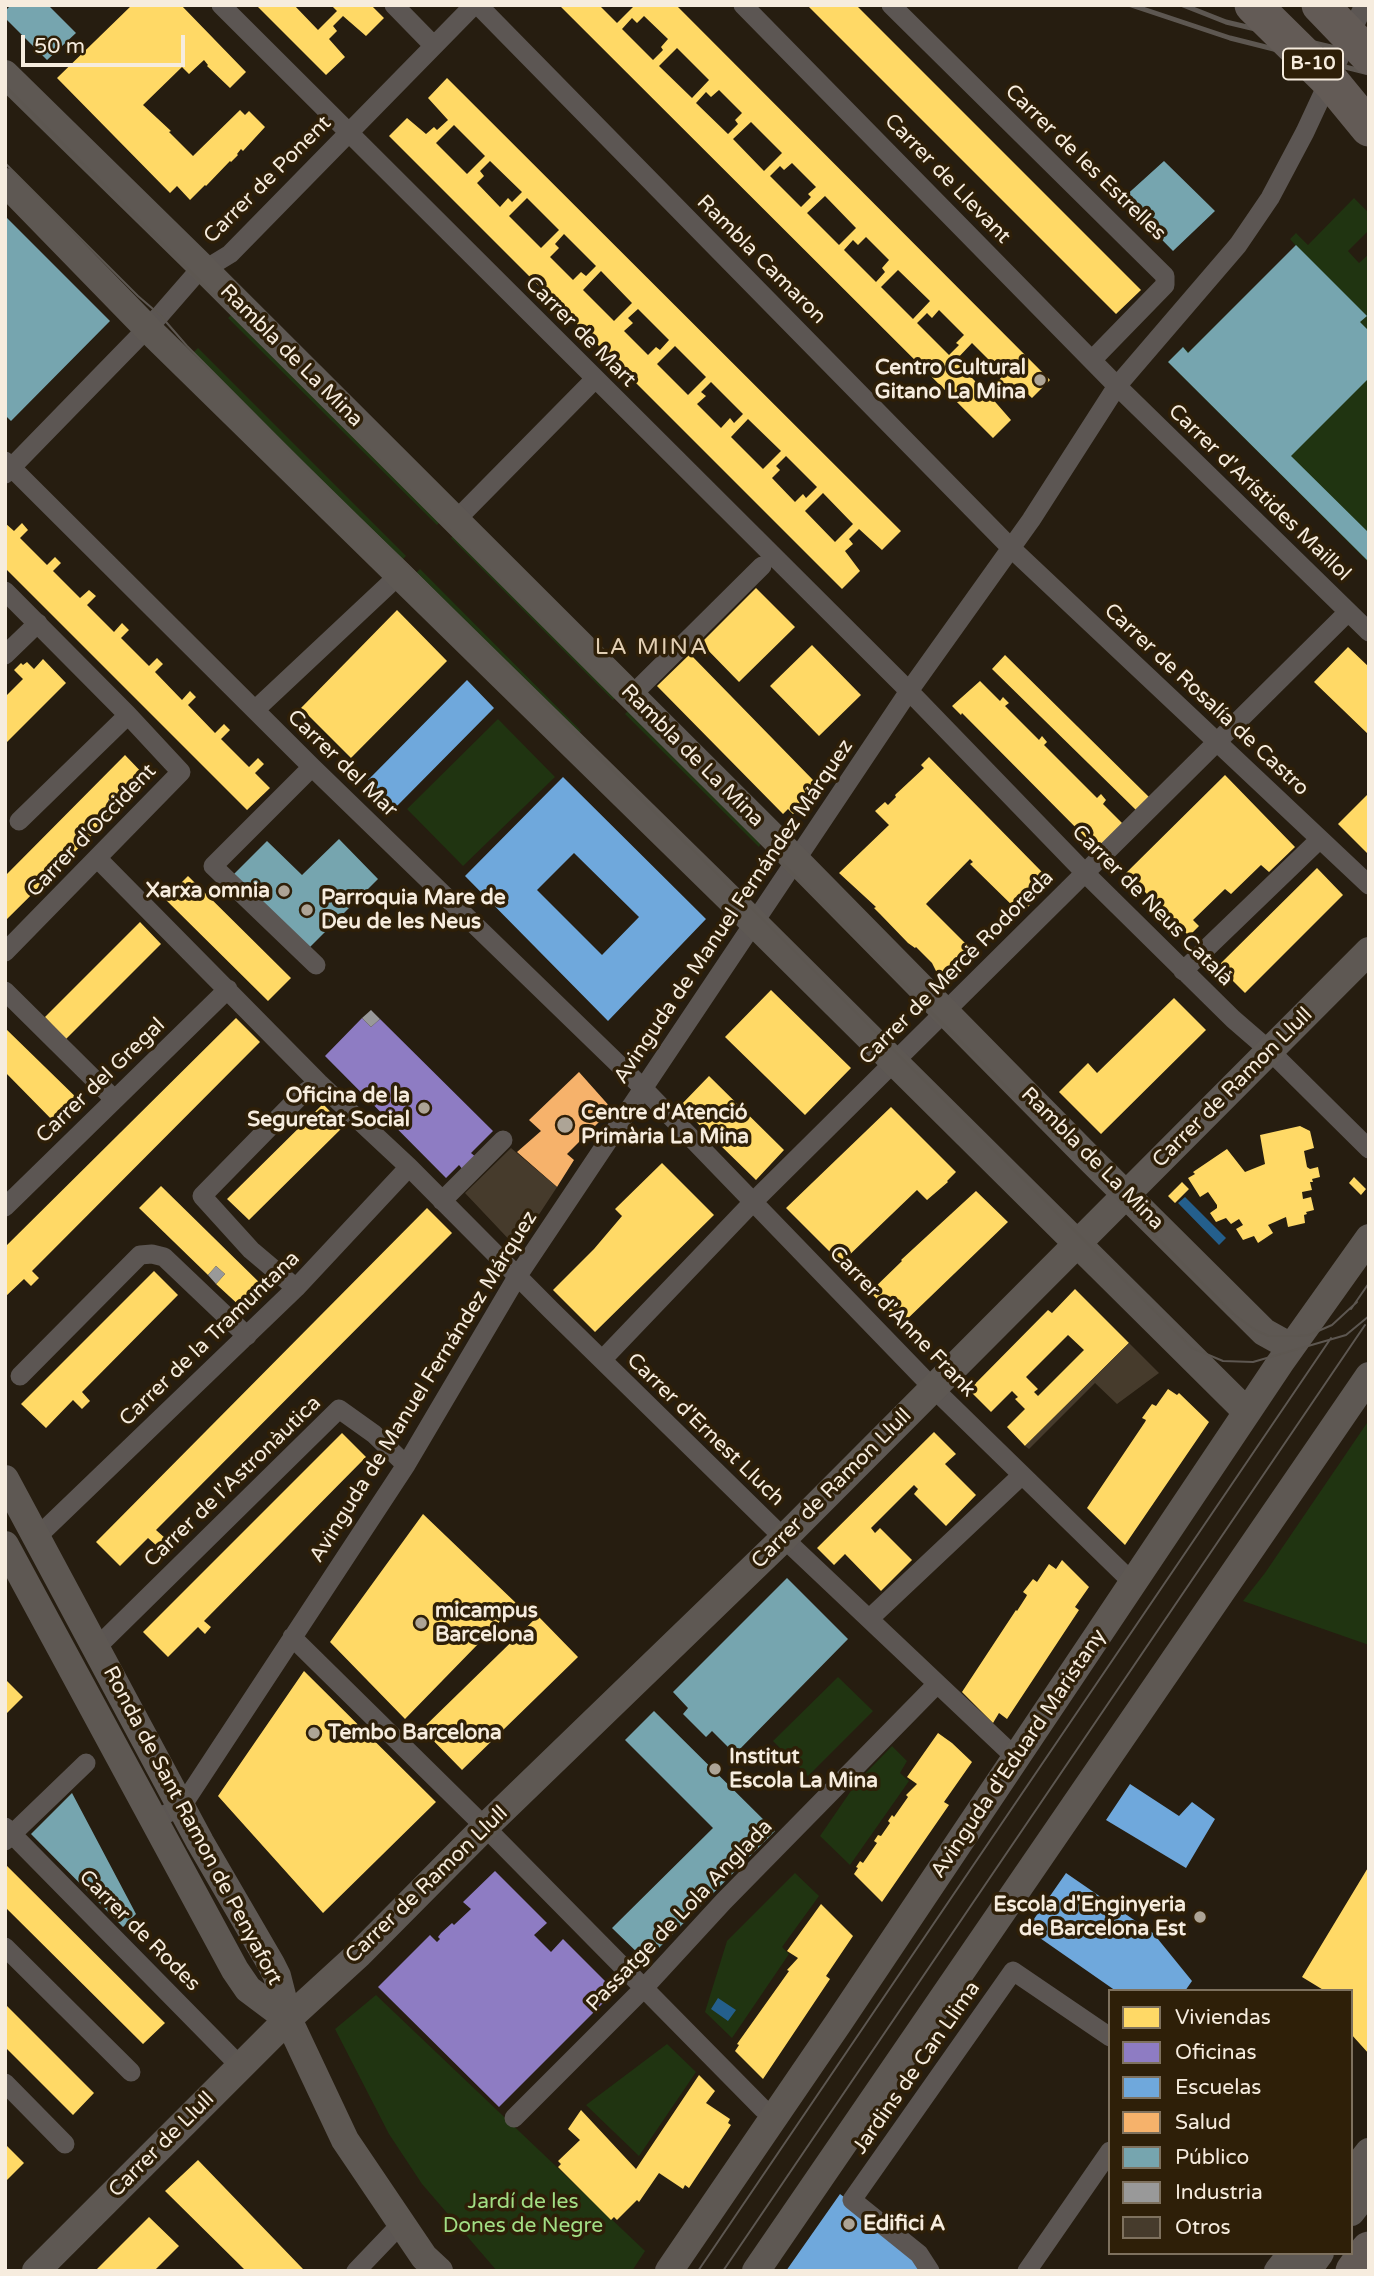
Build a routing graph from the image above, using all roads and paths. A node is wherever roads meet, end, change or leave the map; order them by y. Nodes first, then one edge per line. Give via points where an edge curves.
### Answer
1 (220, 5) edge
2 (394, 5) edge
3 (476, 5) edge
4 (744, 5) edge
5 (891, 5) edge
6 (1253, 5) edge
7 (1320, 5) edge
8 (1364, 5) edge
9 (434, 46) junction
10 (1369, 56) edge
11 (5, 74) edge
12 (1369, 128) edge
13 (348, 132) junction
14 (5, 182) edge
15 (205, 270) junction
16 (147, 328) junction
17 (1092, 360) junction
18 (595, 379) junction
19 (1117, 386) junction
20 (8, 468) edge
21 (456, 520) junction
22 (1011, 548) junction
23 (762, 566) dead end
24 (399, 575) junction
25 (5, 591) edge
26 (1348, 612) junction
27 (38, 623) junction
28 (1369, 632) edge
29 (5, 655) edge
30 (909, 691) junction
31 (635, 692) dead end
32 (255, 710) junction
33 (128, 715) junction
34 (1218, 742) junction
35 (312, 767) junction
36 (19, 821) dead end
37 (1320, 839) junction
38 (98, 859) junction
39 (796, 860) junction
40 (1085, 873) junction
41 (1369, 886) edge
42 (755, 924) junction
43 (1369, 951) edge
44 (5, 952) edge
45 (316, 965) dead end
46 (1183, 971) junction
47 (228, 989) junction
48 (5, 991) edge
49 (947, 1012) junction
50 (1270, 1051) junction
51 (894, 1062) junction
52 (319, 1083) junction
53 (643, 1088) junction
54 (114, 1099) junction
55 (503, 1140) dead end
56 (1369, 1149) edge
57 (409, 1167) junction
58 (1126, 1195) junction
59 (442, 1201) junction
60 (753, 1202) junction
61 (5, 1207) edge
62 (1369, 1238) edge
63 (1077, 1242) junction
64 (517, 1277) junction
65 (296, 1288) junction
66 (247, 1336) junction
67 (1291, 1347) junction
68 (602, 1360) junction
69 (20, 1376) dead end
70 (1369, 1376) edge
71 (933, 1388) junction
72 (1247, 1412) junction
73 (406, 1465) junction
74 (1022, 1475) junction
75 (5, 1479) edge
76 (37, 1537) junction
77 (784, 1538) junction
78 (5, 1545) edge
79 (1133, 1583) junction
80 (869, 1619) junction
81 (292, 1637) junction
82 (96, 1647) junction
83 (937, 1684) junction
84 (1016, 1758) junction
85 (86, 1763) dead end
86 (182, 1806) junction
87 (154, 1820) junction
88 (485, 1827) junction
89 (8, 1834) edge
90 (5, 1947) edge
91 (643, 1989) junction
92 (288, 2019) junction
93 (1108, 2036) edge
94 (241, 2067) junction
95 (131, 2072) dead end
96 (5, 2083) edge
97 (763, 2109) dead end
98 (514, 2118) dead end
99 (65, 2144) dead end
100 (1369, 2152) edge
101 (1108, 2154) edge
102 (1353, 2172) edge
103 (1369, 2189) edge
104 (1353, 2209) edge
105 (401, 2224) junction
106 (1369, 2250) edge
107 (1290, 2255) edge
108 (1319, 2255) edge
109 (36, 2271) edge
110 (356, 2271) edge
111 (439, 2271) edge
112 (669, 2271) edge
113 (756, 2271) edge
114 (930, 2271) edge
115 (1027, 2271) edge
116 (1278, 2271) edge
117 (1307, 2271) edge
118 (1354, 2271) edge

1 - 13 street, Carrer de Mart
2 - 9 street
3 - 9 street, Carrer de Ponent
3 - 22 street, Rambla Camaron
4 - 17 street, Carrer de Llevant
5 - 17 street, Carrer de les Estrelles via 1165,276 1165,285
6 - 12 highway, B-10, bridge via 1332,82
7 - 10 highway, B-10, bridge
8 - 19 street, Avinguda de Manuel Fernández Márquez via 1270,198 1238,245
9 - 13 street, Carrer de Ponent
11 - 15 street, Rambla de La Mina
13 - 15 street, Carrer de Ponent via 230,254
13 - 18 street, Carrer de Mart
14 - 16 street
15 - 16 street, Carrer de Ponent via 194,276
15 - 21 street, Rambla de La Mina
16 - 20 street, Carrer de Ponent
16 - 24 street
17 - 19 street, Carrer de Llevant
18 - 21 street
18 - 30 street, Carrer de Mart
19 - 22 street, Avinguda de Manuel Fernández Márquez
19 - 26 street, Carrer d'Arístides Maillol
20 - 32 street, Carrer del Mar
21 - 39 street, Rambla de La Mina
22 - 30 street, Avinguda de Manuel Fernández Márquez
22 - 34 street, Carrer de Rosalía de Castro
23 - 31 street
24 - 32 street
24 - 42 street
25 - 27 street
26 - 28 street, Carrer d'Arístides Maillol
26 - 34 street, Carrer de Mercè Rodoreda
27 - 29 street
27 - 33 street
30 - 39 street, Avinguda de Manuel Fernández Márquez
30 - 40 street, Carrer de Neus Català
32 - 35 street, Carrer del Mar
33 - 36 street
33 - 38 street, Carrer d'Occident via 181,772
34 - 37 street, Carrer de Rosalía de Castro
34 - 40 street, Carrer de Mercè Rodoreda
35 - 45 street via 213,866
35 - 53 street, Carrer del Mar
37 - 41 street, Carrer de Rosalía de Castro
37 - 46 street
38 - 44 street, Carrer d'Occident
38 - 47 street
39 - 42 street, Avinguda de Manuel Fernández Márquez
39 - 49 street, Rambla de La Mina
40 - 46 street, Carrer de Neus Català
40 - 49 street, Carrer de Mercè Rodoreda
42 - 51 street
42 - 53 street, Avinguda de Manuel Fernández Márquez
43 - 50 street, Carrer de Ramon Llull
46 - 50 street, Carrer de Neus Català
47 - 52 street
47 - 54 street, Carrer del Gregal
48 - 54 street
49 - 51 street, Carrer de Mercè Rodoreda
49 - 58 street, Rambla de La Mina
50 - 56 street, Carrer de Neus Català
50 - 58 street, Carrer de Ramon Llull
51 - 60 street, Carrer de Mercè Rodoreda
51 - 63 street
52 - 57 street
52 - 65 street via 301,1095 202,1196 251,1250
53 - 60 street, Carrer d'Anne Frank
53 - 64 street, Avinguda de Manuel Fernández Márquez
54 - 61 street, Carrer del Gregal
55 - 59 street
57 - 59 street
57 - 65 street, Carrer de la Tramuntana
58 - 63 street, Carrer de Ramon Llull
58 - 67 street, Rambla de La Mina via 1264,1332
59 - 64 street
60 - 68 street, Carrer de Mercè Rodoreda
60 - 71 street, Carrer d'Anne Frank
62 - 67 street, Avinguda d'Eduard Maristany
63 - 71 street, Carrer de Ramon Llull
63 - 72 street
64 - 68 street, Carrer d'Ernest Lluch
64 - 73 street, Avinguda de Manuel Fernández Márquez
65 - 66 street, Carrer de la Tramuntana
66 - 69 street via 164,1257 140,1255
66 - 76 street, Carrer de la Tramuntana
67 - 72 street, Avinguda d'Eduard Maristany
68 - 77 street, Carrer d'Ernest Lluch
70 - 113 street
71 - 74 street, Carrer d'Anne Frank
71 - 77 street, Carrer de Ramon Llull
72 - 79 street, Avinguda d'Eduard Maristany
73 - 81 street, Avinguda de Manuel Fernández Márquez
73 - 82 street, Carrer de l'Astronàutica via 339,1409
74 - 79 street, Carrer d'Anne Frank
74 - 80 street
75 - 76 street, Ronda de Sant Ramon de Penyafort
76 - 82 street, Ronda de Sant Ramon de Penyafort
77 - 80 street, Carrer d'Ernest Lluch
77 - 88 street, Carrer de Ramon Llull
78 - 87 street, Ronda de Sant Ramon de Penyafort
79 - 84 street, Avinguda d'Eduard Maristany
80 - 83 street, Carrer d'Ernest Lluch
81 - 86 street, Avinguda de Manuel Fernández Márquez
81 - 88 street
82 - 86 street, Ronda de Sant Ramon de Penyafort
83 - 84 street, Carrer d'Ernest Lluch
83 - 91 street, Passatge de Lola Anglada
84 - 112 street, Avinguda d'Eduard Maristany
85 - 89 street
86 - 87 street
86 - 92 street, Ronda de Sant Ramon de Penyafort via 277,1976
87 - 92 street, Ronda de Sant Ramon de Penyafort via 235,1970 248,1989
88 - 91 street
88 - 92 street, Carrer de Ramon Llull
89 - 94 street, Carrer de Rodes
90 - 95 street
91 - 97 street
91 - 98 street, Passatge de Lola Anglada
92 - 94 street, Carrer de Llull
92 - 105 street via 345,2140
93 - 114 street, Jardins de Can Llima via 1013,1971 852,2200 919,2254
94 - 109 street, Carrer de Llull
96 - 99 street
100 - 102 street
101 - 115 street
103 - 104 street
105 - 110 street
105 - 111 street
106 - 118 highway
107 - 116 street
108 - 117 street

